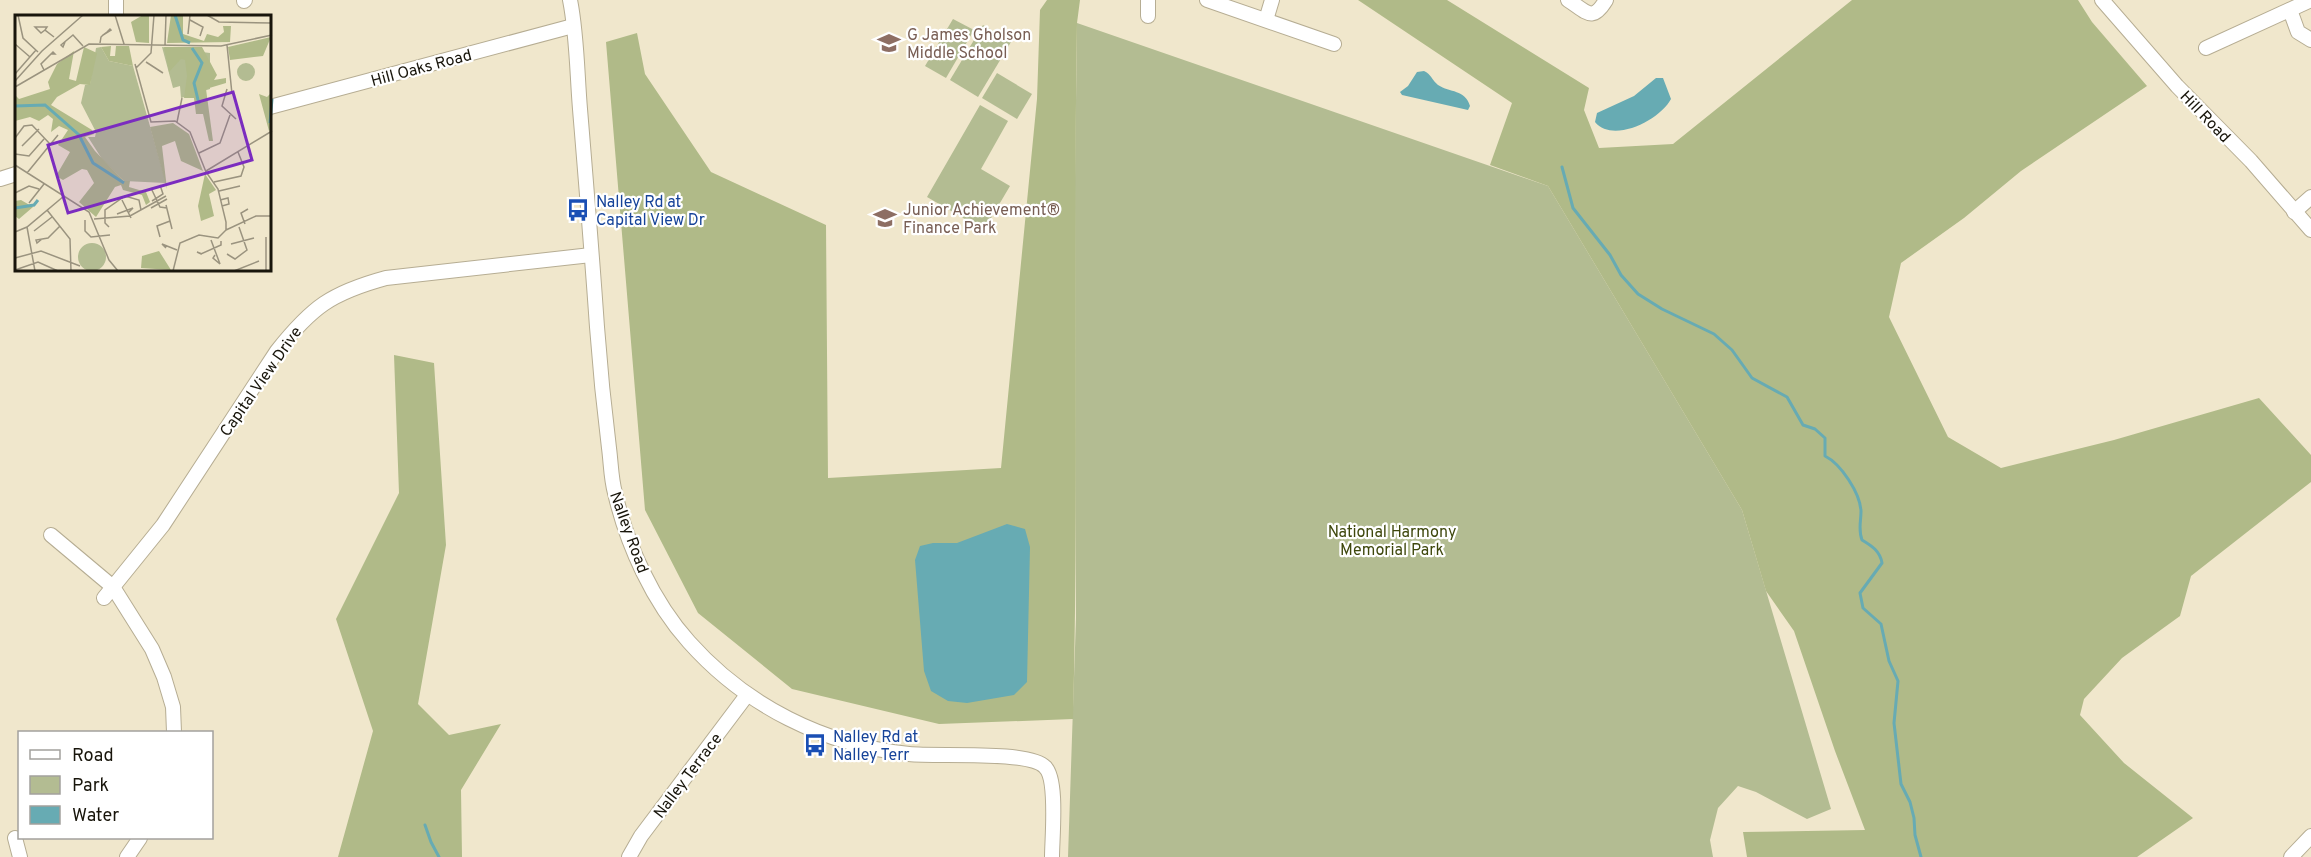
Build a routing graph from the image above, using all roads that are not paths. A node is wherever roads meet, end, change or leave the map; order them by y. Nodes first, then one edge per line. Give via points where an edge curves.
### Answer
1 (570, 0) edge
2 (1148, 0) edge
3 (1207, 0) edge
4 (1272, 0) edge
5 (1568, 0) edge
6 (1606, 0) edge
7 (2102, 0) edge
8 (2311, 0) edge
9 (2290, 10) junction
10 (1148, 16) dead end
11 (1266, 20) junction
12 (573, 26) junction
13 (2311, 40) edge
14 (1334, 44) dead end
15 (2206, 48) dead end
16 (272, 107) edge
17 (15, 174) edge
18 (0, 179) edge
19 (2311, 197) edge
20 (2294, 212) junction
21 (2311, 230) edge
22 (591, 255) junction
23 (51, 535) dead end
24 (109, 593) junction
25 (747, 694) junction
26 (174, 731) edge
27 (2311, 836) edge
28 (15, 838) dead end
29 (139, 839) edge
30 (20, 857) edge
31 (127, 857) edge
32 (629, 857) edge
33 (1052, 857) edge
34 (2290, 857) edge

1 - 12 street, Nalley Road
2 - 10 street
3 - 11 street
4 - 11 street
5 - 6 street via 1595,14
7 - 20 street, Hill Road
8 - 9 street
9 - 13 street via 2298,32
9 - 15 street
11 - 14 street
12 - 16 street, Hill Oaks Road
12 - 22 street, Nalley Road
17 - 18 street
19 - 20 street
20 - 21 street, Hill Road
22 - 24 street, Capital View Drive via 386,278 354,286 315,309 277,351 163,525
22 - 25 street, Nalley Road via 614,492 629,536 645,574 675,626 706,661
23 - 24 street
24 - 26 street via 153,649 172,707
25 - 32 street, Nalley Terrace
25 - 33 street, Nalley Road via 808,729 875,748 914,754 1033,760 1046,767 1052,784
27 - 34 street
28 - 30 street
29 - 31 street

